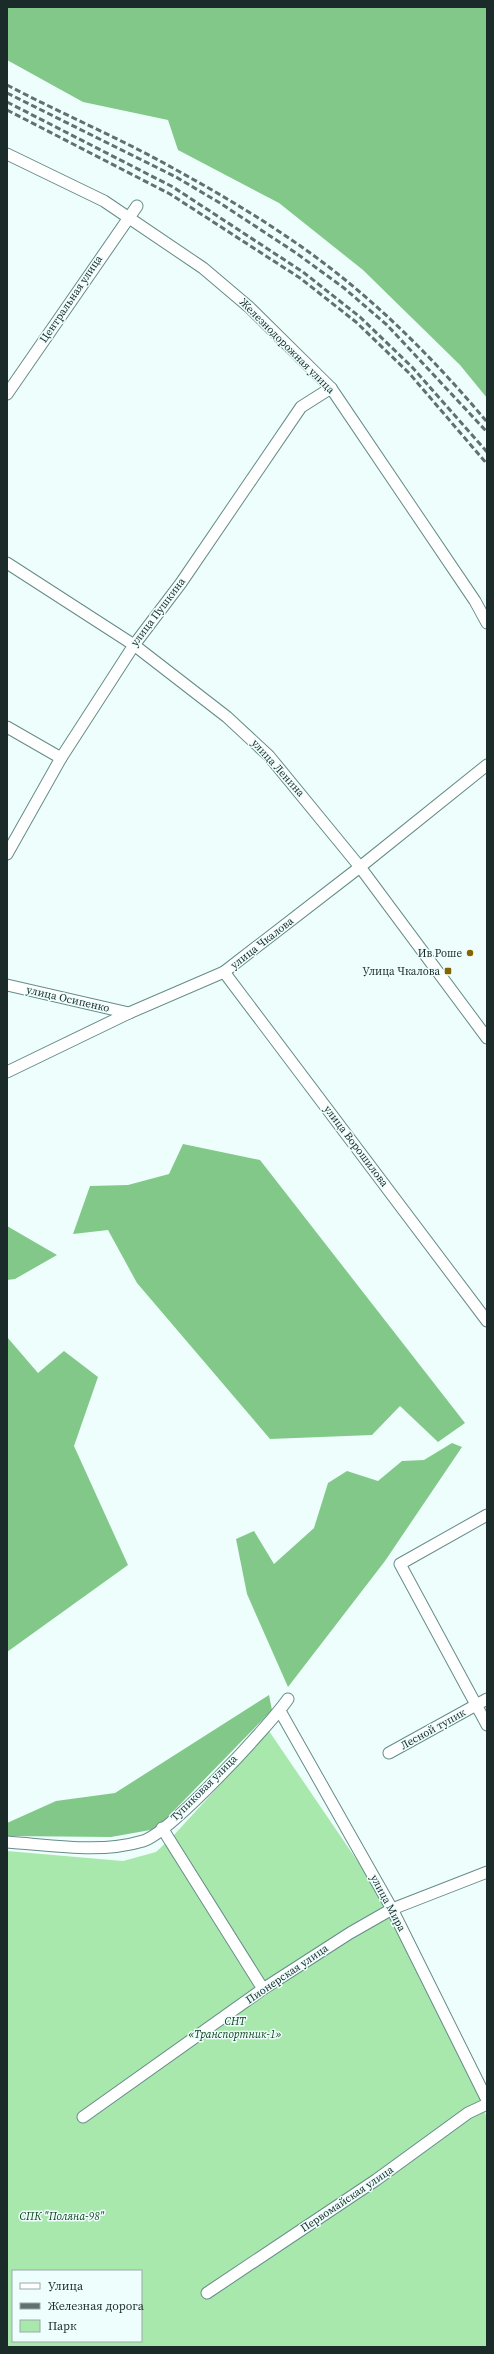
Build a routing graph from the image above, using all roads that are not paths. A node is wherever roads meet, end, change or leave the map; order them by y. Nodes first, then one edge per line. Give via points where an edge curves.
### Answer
1 (7, 154) edge
2 (136, 206) dead end
3 (128, 217) junction
4 (331, 388) junction
5 (7, 394) edge
6 (7, 563) edge
7 (487, 623) edge
8 (134, 645) junction
9 (7, 727) edge
10 (61, 758) junction
11 (487, 765) edge
12 (7, 854) edge
13 (360, 867) junction
14 (224, 972) junction
15 (7, 985) edge
16 (129, 1013) junction
17 (487, 1038) edge
18 (7, 1072) edge
19 (487, 1321) edge
20 (487, 1515) edge
21 (487, 1699) edge
22 (288, 1700) dead end
23 (477, 1705) junction
24 (280, 1711) junction
25 (487, 1725) edge
26 (389, 1753) dead end
27 (162, 1828) junction
28 (7, 1842) edge
29 (487, 1872) edge
30 (392, 1909) junction
31 (263, 1989) junction
32 (487, 2100) edge
33 (487, 2104) edge
34 (84, 2117) dead end
35 (207, 2293) dead end

1 - 3 street, Железнодорожная улица via 104,201
2 - 3 street, Центральная улица
3 - 4 street, Железнодорожная улица via 203,268 249,307
3 - 5 street, Центральная улица
4 - 7 street, Железнодорожная улица via 475,601
4 - 8 street, улица Пушкина via 301,407 180,583
6 - 8 street, улица Ленина
8 - 10 street, улица Пушкина
8 - 13 street, улица Ленина via 227,717 269,756
9 - 10 street
10 - 12 street, улица Пушкина
11 - 13 street, улица Чкалова
13 - 14 street, улица Чкалова
13 - 17 street, улица Ленина
14 - 16 street, улица Чкалова
14 - 19 street, улица Ворошилова
15 - 16 street, улица Осипенко
16 - 18 street, улица Чкалова
20 - 23 street via 400,1564
21 - 23 street, Лесной тупик
22 - 24 street, Тупиковая улица
23 - 25 street
23 - 26 street, Лесной тупик
24 - 27 street, Тупиковая улица via 192,1803
24 - 30 street, улица Мира
27 - 28 street, Тупиковая улица via 145,1841 98,1848
27 - 31 street
29 - 30 street, Пионерская улица
30 - 31 street, Пионерская улица via 350,1932
30 - 32 street, улица Мира
31 - 34 street, Пионерская улица
33 - 35 street, Первомайская улица via 468,2112 376,2180

